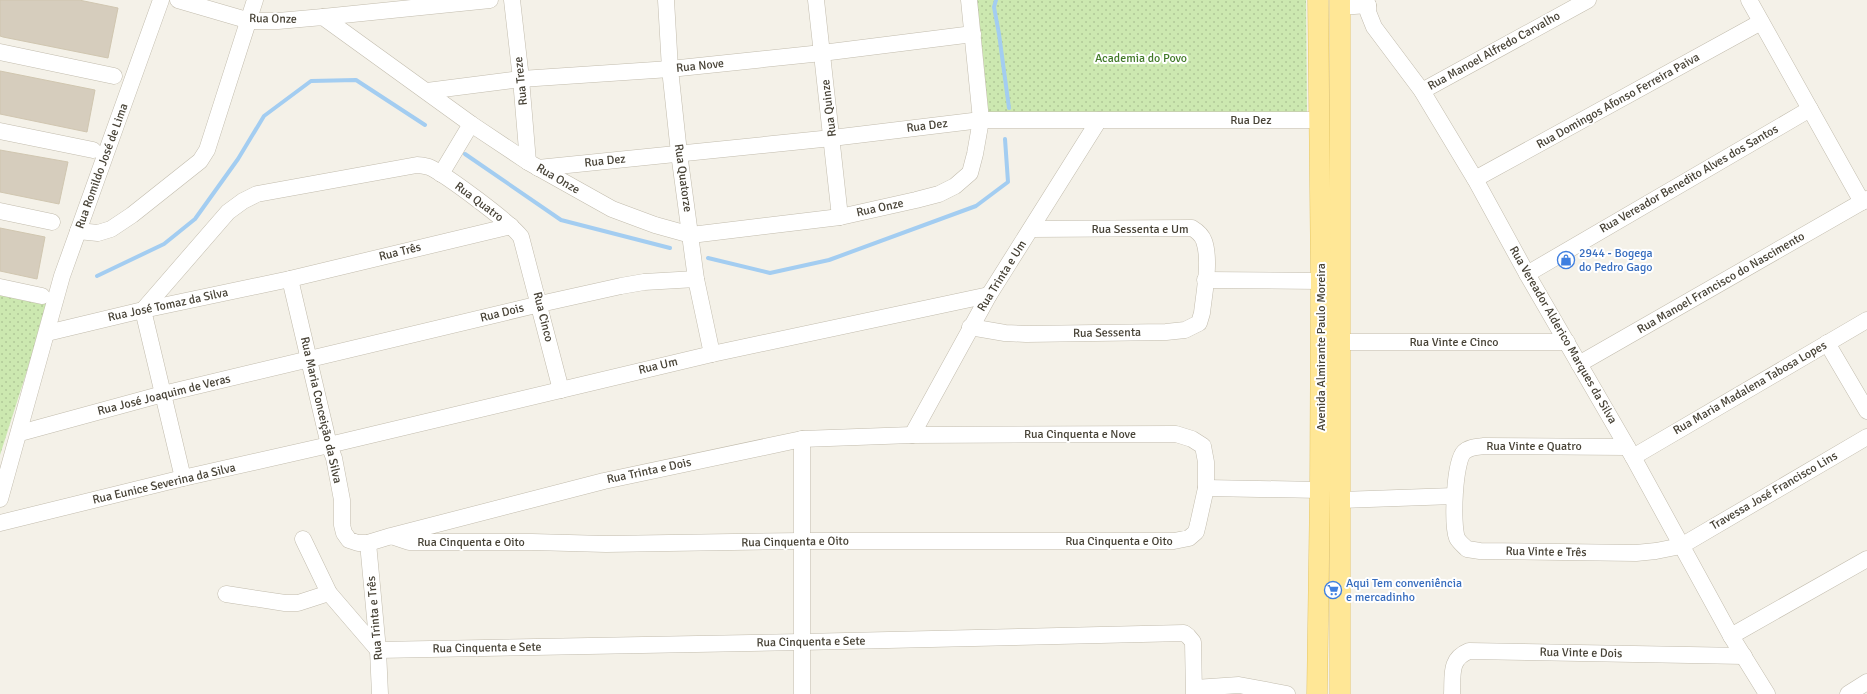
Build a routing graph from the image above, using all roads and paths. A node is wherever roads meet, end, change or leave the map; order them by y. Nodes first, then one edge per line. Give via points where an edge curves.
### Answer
1 (161, 0) edge
2 (178, 0) edge
3 (255, 0) edge
4 (490, 0) edge
5 (512, 0) edge
6 (666, 0) edge
7 (816, 0) edge
8 (969, 0) edge
9 (1318, 0) edge
10 (1588, 0) edge
11 (1749, 0) edge
12 (1340, 3) edge
13 (1370, 3) edge
14 (323, 17) junction
15 (250, 21) junction
16 (1761, 22) junction
17 (973, 34) junction
18 (0, 52) edge
19 (822, 53) junction
20 (670, 69) junction
21 (114, 76) dead end
22 (521, 79) junction
23 (427, 91) junction
24 (1422, 91) junction
25 (1810, 109) junction
26 (981, 120) junction
27 (1099, 120) junction
28 (1318, 120) junction
29 (471, 124) junction
30 (0, 131) edge
31 (832, 138) junction
32 (93, 150) dead end
33 (679, 154) junction
34 (533, 165) junction
35 (435, 170) junction
36 (1476, 179) junction
37 (1865, 201) edge
38 (0, 211) edge
39 (840, 217) junction
40 (52, 222) dead end
41 (511, 226) junction
42 (1031, 229) junction
43 (78, 231) junction
44 (691, 235) junction
45 (524, 244) joint
46 (1527, 274) junction
47 (290, 279) junction
48 (696, 279) junction
49 (1205, 280) junction
50 (1321, 281) junction
51 (0, 287) edge
52 (989, 295) junction
53 (42, 296) dead end
54 (540, 304) junction
55 (142, 310) junction
56 (1867, 320) edge
57 (970, 327) junction
58 (47, 333) junction
59 (1340, 342) junction
60 (1567, 342) junction
61 (1827, 343) junction
62 (712, 354) junction
63 (310, 360) junction
64 (1579, 364) junction
65 (561, 390) junction
66 (163, 394) junction
67 (1867, 411) edge
68 (20, 433) junction
69 (912, 435) junction
70 (1867, 437) edge
71 (802, 439) junction
72 (329, 445) junction
73 (1630, 452) junction
74 (183, 478) junction
75 (1206, 488) junction
76 (1320, 490) junction
77 (1454, 496) junction
78 (0, 499) edge
79 (1341, 500) junction
80 (0, 524) edge
81 (391, 536) junction
82 (303, 539) dead end
83 (801, 541) junction
84 (368, 542) junction
85 (1681, 546) junction
86 (1867, 559) edge
87 (329, 593) junction
88 (226, 594) dead end
89 (1731, 636) junction
90 (802, 642) junction
91 (378, 650) junction
92 (1744, 656) junction
93 (1867, 682) edge
94 (1195, 691) edge
95 (380, 694) edge
96 (802, 694) edge
97 (1287, 694) edge
98 (1317, 694) edge
99 (1340, 694) edge
100 (1452, 694) edge
101 (1767, 694) edge
102 (1848, 694) edge

1 - 43 street, Rua Romildo José de Lima
2 - 15 street, Rua Onze
3 - 15 street
4 - 14 street
5 - 22 street, Rua Treze
6 - 20 street, Rua Quatorze
7 - 19 street, Rua Quinze
8 - 17 street
9 - 28 main road, Avenida Almirante Paulo Moreira
10 - 24 street, Rua Manoel Alfredo Carvalho
11 - 16 street, Rua Manoel Francisco do Nascimento
12 - 13 street, Rua Vereador Alderico Marques da Silva
12 - 59 main road, Avenida Almirante Paulo Moreira
13 - 24 street, Rua Vereador Alderico Marques da Silva via 1368,12 1374,27
14 - 15 street, Rua Onze
14 - 23 street, Rua Onze
15 - 43 street via 207,150 200,161 111,228 98,233
16 - 25 street, Rua Manoel Francisco do Nascimento
16 - 36 street, Rua Domingos Afonso Ferreira Paiva
17 - 19 street, Rua Nove
17 - 26 street
18 - 21 street
19 - 20 street, Rua Nove
19 - 31 street, Rua Quinze
20 - 22 street, Rua Nove
20 - 33 street, Rua Quatorze
22 - 23 street, Rua Nove
22 - 34 street, Rua Treze
23 - 29 street, Rua Onze
24 - 36 street, Rua Vereador Alderico Marques da Silva
25 - 37 street, Rua Manoel Francisco do Nascimento
25 - 46 street, Rua Vereador Benedito Alves dos Santos
26 - 27 street, Rua Dez
26 - 31 street, Rua Dez
26 - 39 street, Rua Onze via 976,154 970,173 955,186 939,194
27 - 28 street, Rua Dez
27 - 42 street, Rua Trinta e Um
28 - 50 main road, Avenida Almirante Paulo Moreira
29 - 34 street, Rua Onze
29 - 35 street
30 - 32 street
31 - 33 street, Rua Dez
31 - 39 street, Rua Quinze
33 - 34 street, Rua Dez
33 - 44 street, Rua Quatorze
34 - 44 street, Rua Onze via 612,209
35 - 41 street, Rua Quatro
35 - 55 street via 417,165 388,169 257,194 242,201 228,212
36 - 46 street, Rua Vereador Alderico Marques da Silva
37 - 64 street, Rua Manoel Francisco do Nascimento
38 - 40 street
39 - 44 street, Rua Onze
41 - 45 street, Rua Quatro
41 - 47 street, Rua Três
42 - 49 street, Rua Sessenta e Um via 1192,228 1204,240 1207,251
42 - 52 street, Rua Trinta e Um
43 - 58 street, Rua Romildo José de Lima via 62,276
44 - 48 street, Rua Quatorze
45 - 54 street, Rua Cinco
46 - 60 street, Rua Vereador Alderico Marques da Silva
47 - 55 street, Rua José Tomaz da Silva
47 - 63 street, Rua Maria Conceição da Silva
48 - 54 street, Rua Dois via 644,282
48 - 62 street, Rua Quatorze
49 - 50 street
49 - 57 street, Rua Sessenta via 1199,323 1185,330 1026,334
50 - 76 main road, Avenida Almirante Paulo Moreira
51 - 53 street
52 - 57 street, Rua Trinta e Um
52 - 62 street, Rua Um
54 - 63 street, Rua Dois
54 - 65 street, Rua Cinco
55 - 58 street, Rua José Tomaz da Silva
55 - 66 street
56 - 61 street, Rua Maria Madalena Tabosa Lopes
57 - 69 street, Rua Trinta e Um
58 - 68 street
59 - 60 street, Rua Vinte e Cinco
59 - 79 main road, Avenida Almirante Paulo Moreira
60 - 64 street, Rua Vereador Alderico Marques da Silva
61 - 67 street
61 - 73 street, Rua Maria Madalena Tabosa Lopes
62 - 65 street, Rua Um
63 - 66 street, Rua José Joaquim de Veras
63 - 72 street, Rua Maria Conceição da Silva
64 - 73 street, Rua Vereador Alderico Marques da Silva
65 - 72 street, Rua Um
66 - 68 street, Rua José Joaquim de Veras
66 - 74 street
68 - 78 street
69 - 71 street, Rua Trinta e Dois
69 - 75 street, Rua Cinquenta e Nove via 1176,434 1203,446
70 - 85 street, Travessa José Francisco Lins
71 - 81 street, Rua Trinta e Dois via 604,481
71 - 83 street
72 - 74 street, Rua Eunice Severina da Silva
72 - 84 street, Rua Maria Conceição da Silva via 342,500 344,533 349,540 358,543
73 - 77 street, Rua Vinte e Quatro via 1473,447 1463,453 1458,464
73 - 85 street, Rua Vereador Alderico Marques da Silva
74 - 80 street, Rua Eunice Severina da Silva
75 - 76 street
75 - 83 street, Rua Cinquenta e Oito via 1196,532 1189,538 1174,541
76 - 98 main road, Avenida Almirante Paulo Moreira
77 - 79 street
77 - 85 street, Rua Vinte e Três via 1457,537 1467,550 1636,553
79 - 99 main road, Avenida Almirante Paulo Moreira
81 - 83 street, Rua Cinquenta e Oito via 409,542 606,544
81 - 84 street
82 - 87 street
83 - 90 street
84 - 91 street, Rua Trinta e Três
85 - 89 street, Rua Vereador Alderico Marques da Silva
86 - 89 street
87 - 88 street via 298,603
87 - 91 street
89 - 92 street, Rua Vereador Alderico Marques da Silva
90 - 91 street, Rua Cinquenta e Sete
90 - 94 street, Rua Cinquenta e Sete via 1184,633 1192,642
90 - 96 street
91 - 95 street, Rua Trinta e Três
92 - 100 street, Rua Vinte e Dois via 1470,651 1460,655 1454,663
92 - 101 street, Rua Vereador Alderico Marques da Silva
93 - 102 street
94 - 97 street via 1239,685

